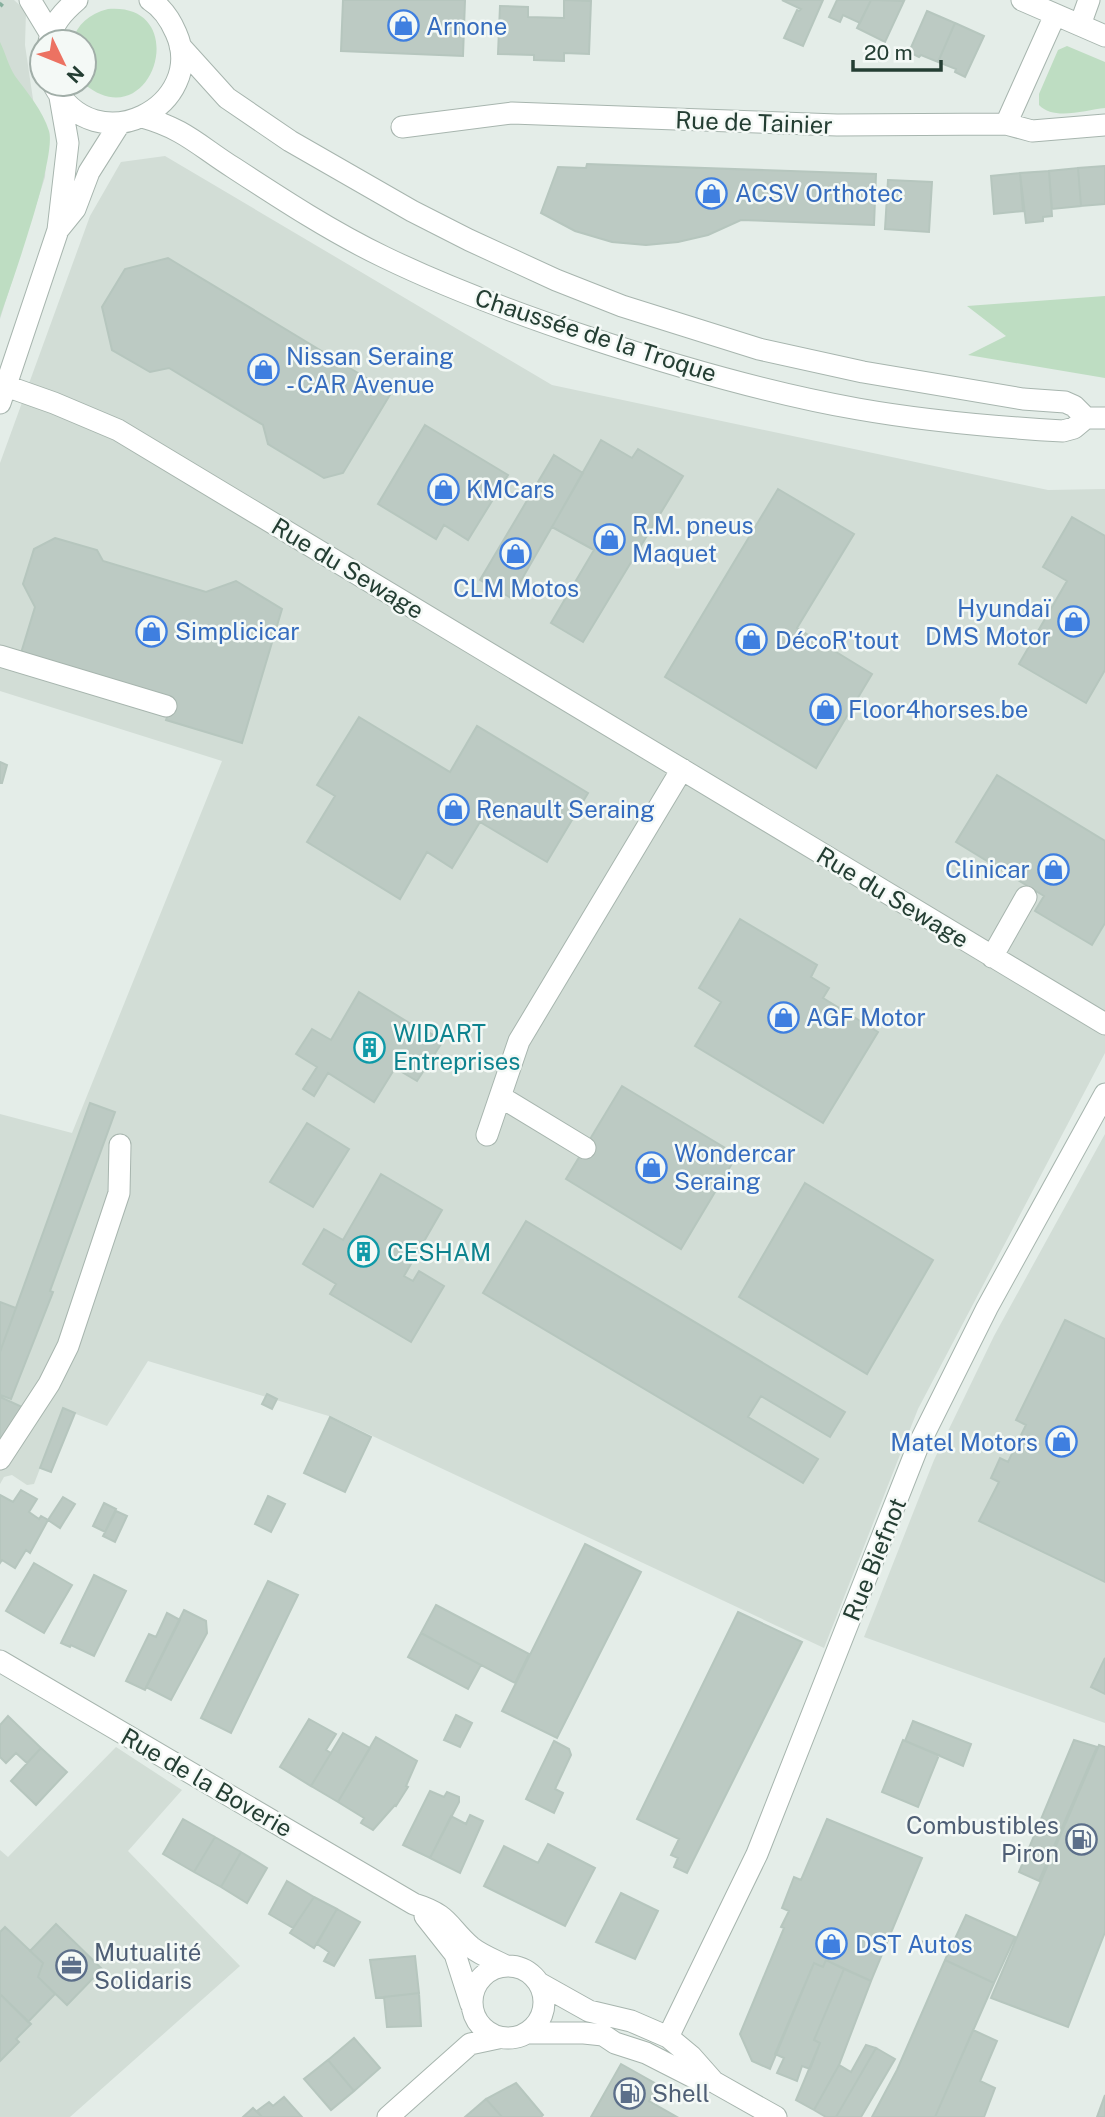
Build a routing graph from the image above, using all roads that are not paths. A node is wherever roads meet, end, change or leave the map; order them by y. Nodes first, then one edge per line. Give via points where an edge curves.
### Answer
1 (30, 0) edge
2 (77, 0) edge
3 (150, 0) edge
4 (1089, 0) edge
5 (1040, 5) edge
6 (169, 10) edge
7 (1080, 25) junction
8 (44, 28) edge
9 (54, 28) edge
10 (1105, 37) edge
11 (180, 46) junction
12 (58, 98) edge
13 (62, 98) edge
14 (142, 117) junction
15 (120, 124) junction
16 (1006, 124) junction
17 (1105, 125) edge
18 (402, 127) dead end
19 (58, 230) junction
20 (3, 395) edge
21 (1096, 418) edge
22 (0, 656) edge
23 (166, 706) dead end
24 (682, 769) junction
25 (1026, 897) dead end
26 (992, 957) junction
27 (1105, 1024) edge
28 (1105, 1094) edge
29 (501, 1097) junction
30 (487, 1135) dead end
31 (120, 1145) dead end
32 (585, 1148) dead end
33 (0, 1459) edge
34 (0, 1661) edge
35 (414, 1904) junction
36 (506, 1966) junction
37 (539, 1983) junction
38 (471, 2004) junction
39 (527, 2034) junction
40 (603, 2035) junction
41 (668, 2036) junction
42 (498, 2038) junction
43 (714, 2082) junction
44 (388, 2117) edge
45 (776, 2117) edge

1 - 8 street
2 - 9 street
3 - 6 street
4 - 7 street
5 - 7 street
5 - 16 street
6 - 11 street
7 - 10 street
11 - 14 street via 178,77 170,93
11 - 21 street, Chaussée de la Troque via 227,98 290,141 435,223 555,280 759,349 863,372 1065,402
12 - 19 street via 68,143
13 - 15 street via 76,113 97,122
14 - 15 street
14 - 21 street, Chaussée de la Troque via 180,130 325,226 393,261 545,323 659,361 805,399 944,422 1063,431
15 - 19 street via 96,159 75,209
16 - 17 street, Rue de Tainier via 1032,131
16 - 18 street, Rue de Tainier via 837,125 512,113
19 - 20 street
20 - 24 street, Rue du Sewage via 54,403 118,430
22 - 23 street
24 - 26 street, Rue du Sewage
24 - 29 street via 519,1041
25 - 26 street
26 - 27 street, Rue du Sewage
28 - 41 street, Rue Biefnot via 981,1318 918,1446 757,1854
29 - 30 street
29 - 32 street
31 - 33 street via 119,1194 68,1346
34 - 35 street, Rue de la Boverie
35 - 36 street, Rue de la Boverie via 445,1918 472,1948
35 - 38 street, Rue de la Boverie via 455,1954
36 - 37 street via 519,1967
36 - 38 street via 495,1968 477,1982
37 - 39 street via 543,2013
37 - 41 street via 589,2011
38 - 42 street via 479,2025
39 - 40 street
39 - 42 street
40 - 41 street via 619,2032 648,2040
40 - 43 street via 697,2079
41 - 43 street
42 - 44 street via 470,2044
43 - 45 street

